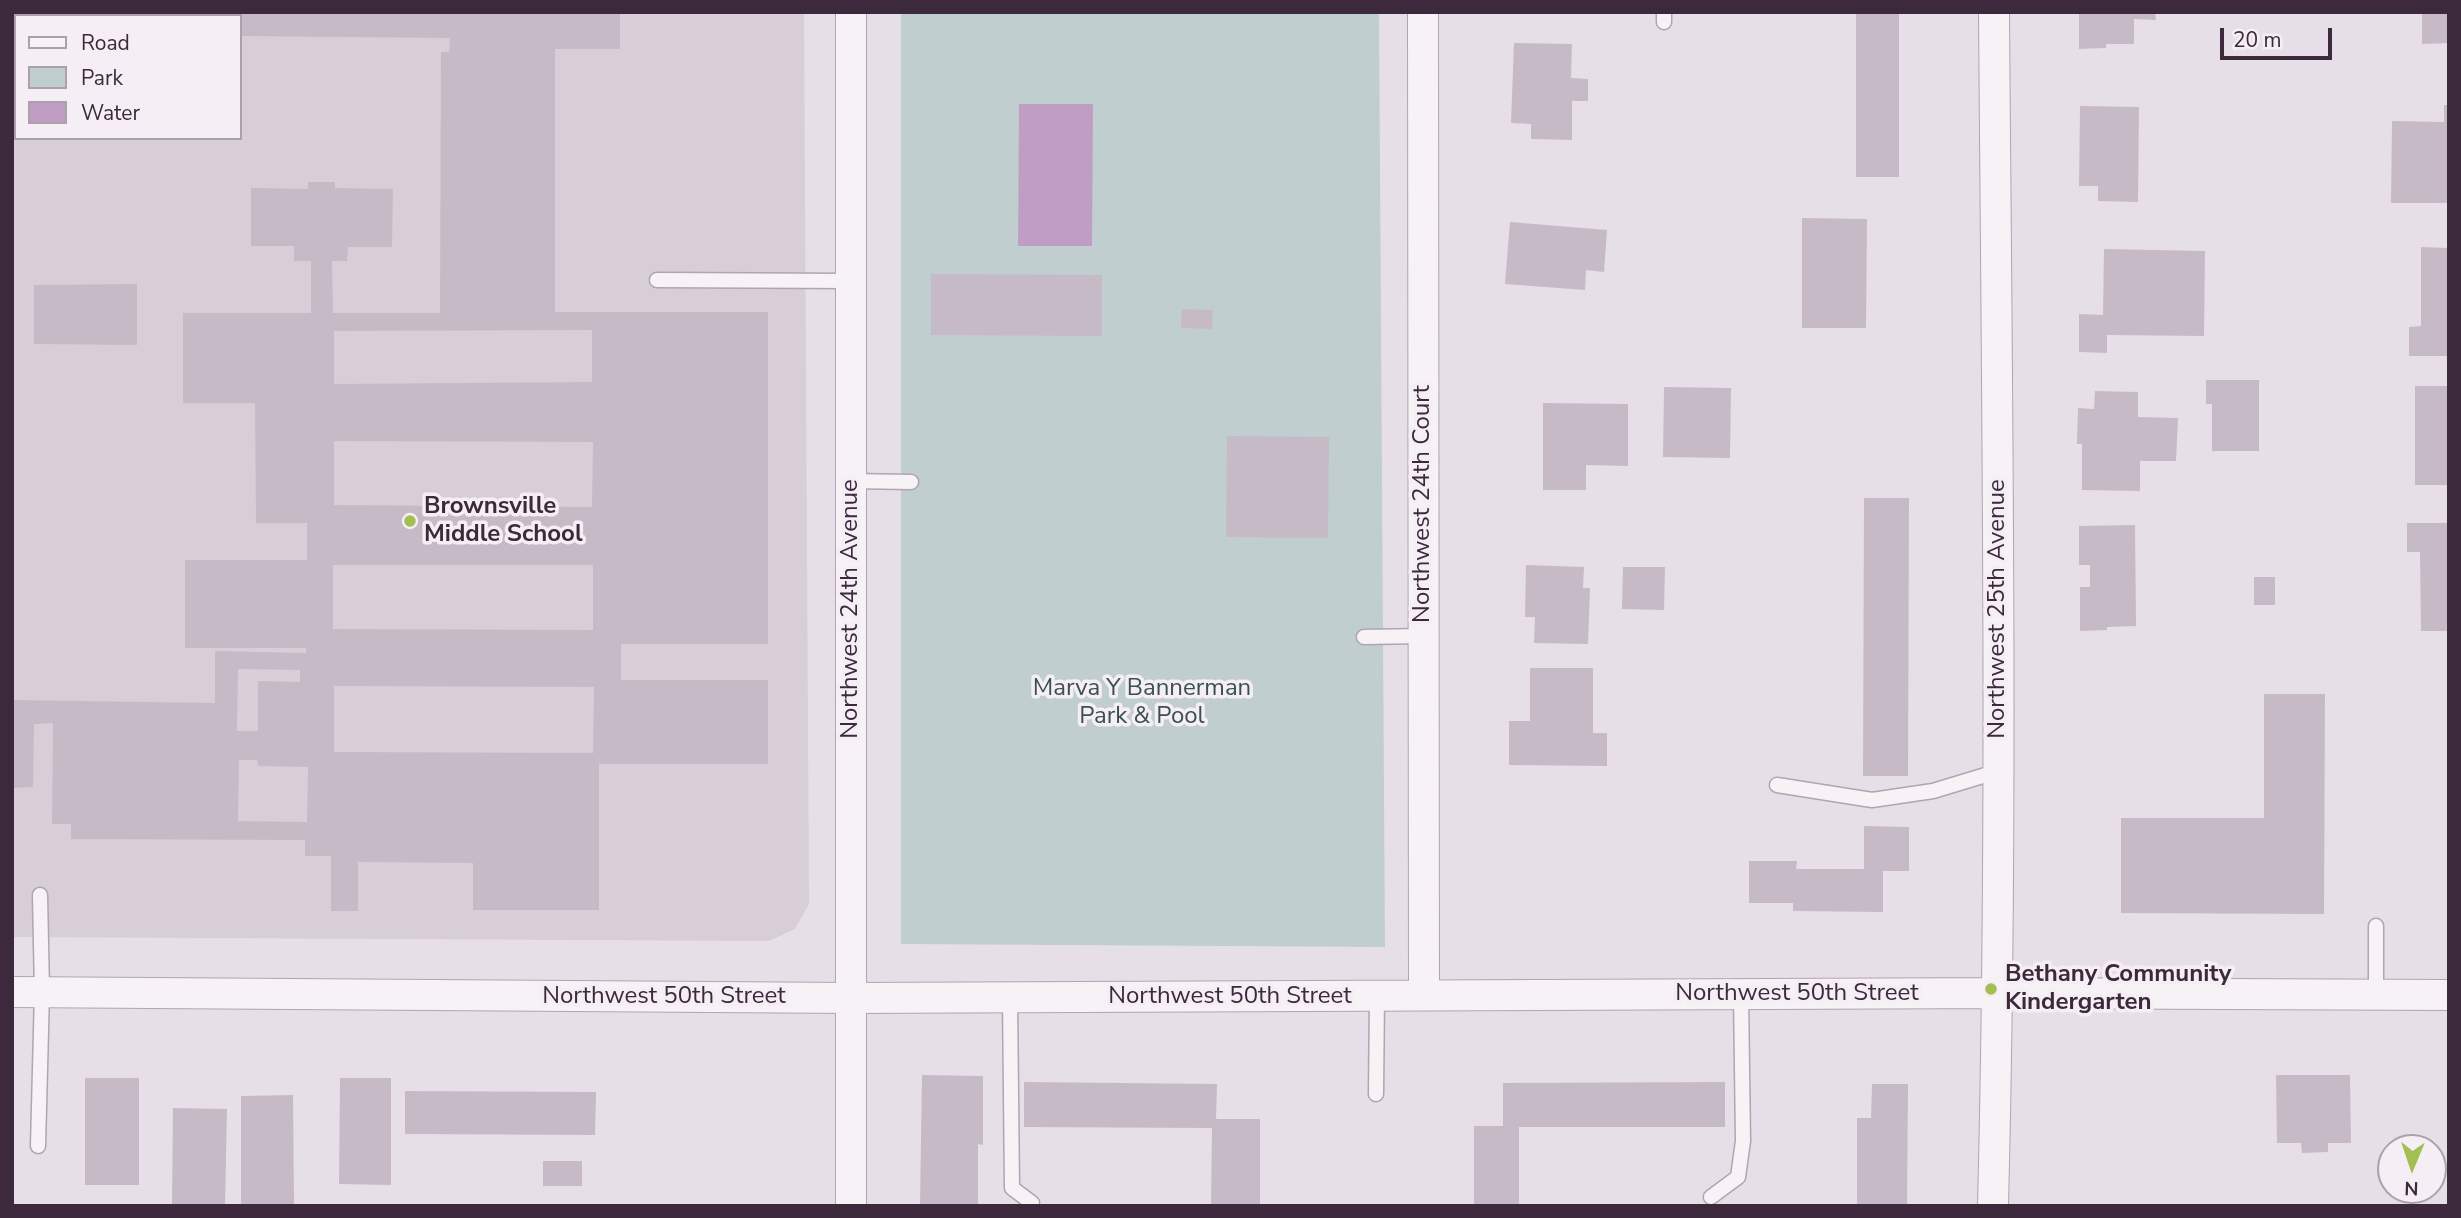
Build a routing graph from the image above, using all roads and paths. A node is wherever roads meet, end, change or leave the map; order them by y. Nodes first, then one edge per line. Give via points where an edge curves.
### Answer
1 (851, 12) edge
2 (1423, 12) edge
3 (1994, 12) edge
4 (657, 280) dead end
5 (850, 281) junction
6 (851, 481) junction
7 (911, 482) dead end
8 (1423, 636) junction
9 (1364, 637) dead end
10 (1999, 771) junction
11 (1777, 785) dead end
12 (40, 895) dead end
13 (2376, 926) dead end
14 (12, 992) edge
15 (42, 992) junction
16 (1998, 993) junction
17 (1741, 994) junction
18 (2376, 994) junction
19 (1424, 995) junction
20 (2449, 995) edge
21 (1377, 996) junction
22 (851, 998) junction
23 (1010, 998) junction
24 (1376, 1094) dead end
25 (38, 1146) dead end
26 (1711, 1197) dead end
27 (1032, 1203) dead end
28 (851, 1206) edge
29 (1993, 1206) edge

1 - 5 street, Northwest 24th Avenue
2 - 8 street, Northwest 24th Court
3 - 10 street, Northwest 25th Avenue
4 - 5 lane
5 - 6 street, Northwest 24th Avenue
6 - 7 lane
6 - 22 street, Northwest 24th Avenue
8 - 9 lane
8 - 19 street, Northwest 24th Court
10 - 11 lane via 1933,791 1872,800
10 - 16 street, Northwest 25th Avenue
12 - 15 lane
13 - 18 lane
14 - 15 street, Northwest 50th Street
15 - 22 street, Northwest 50th Street
15 - 25 lane
16 - 17 street, Northwest 50th Street
16 - 18 street, Northwest 50th Street
16 - 29 street, Northwest 25th Avenue
17 - 19 street, Northwest 50th Street
17 - 26 lane via 1743,1141 1738,1177
18 - 20 street, Northwest 50th Street
19 - 21 street, Northwest 50th Street
21 - 23 street, Northwest 50th Street
21 - 24 lane
22 - 23 street, Northwest 50th Street
22 - 28 street, Northwest 24th Avenue
23 - 27 lane via 1012,1188

